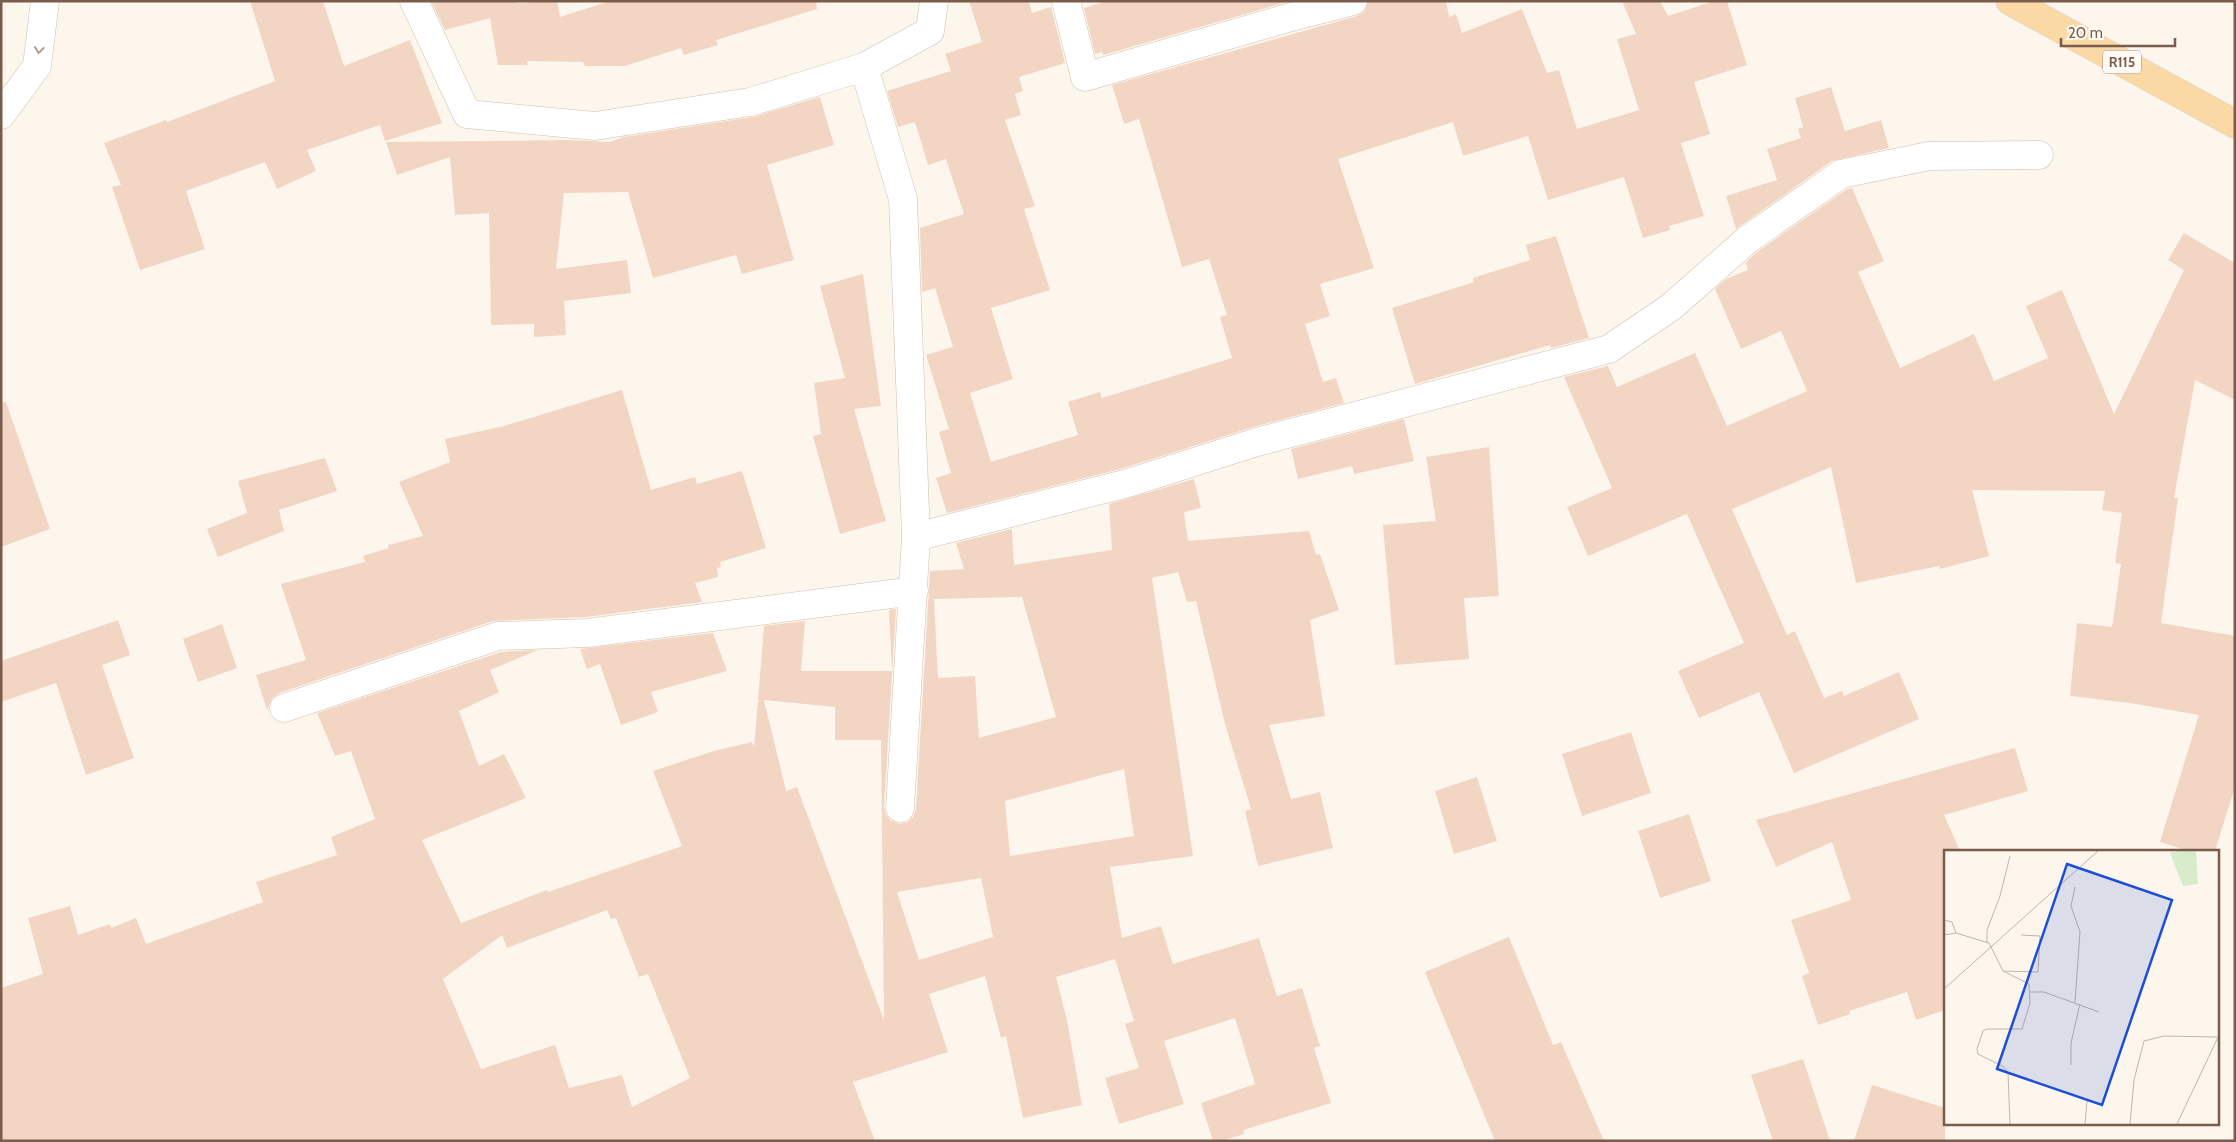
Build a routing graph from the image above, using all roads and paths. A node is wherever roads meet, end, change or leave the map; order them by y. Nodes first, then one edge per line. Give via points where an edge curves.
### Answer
1 (45, 1) edge
2 (414, 1) edge
3 (934, 1) edge
4 (1066, 1) edge
5 (1353, 1) edge
6 (2010, 1) edge
7 (864, 67) junction
8 (1, 115) edge
9 (2235, 124) edge
10 (2039, 155) dead end
11 (916, 537) junction
12 (914, 591) junction
13 (284, 708) dead end
14 (900, 808) dead end

1 -> 8 street via 37,66
2 - 7 street via 467,114 595,126 750,102
3 - 7 street via 930,31
4 - 5 street via 1085,77
6 - 9 main road, R115
7 - 11 street via 903,199
10 - 11 street via 1929,156 1840,174 1747,240 1671,307 1609,349 1258,442 1128,483
11 - 12 street
12 - 13 street via 587,633 498,636
12 - 14 street

